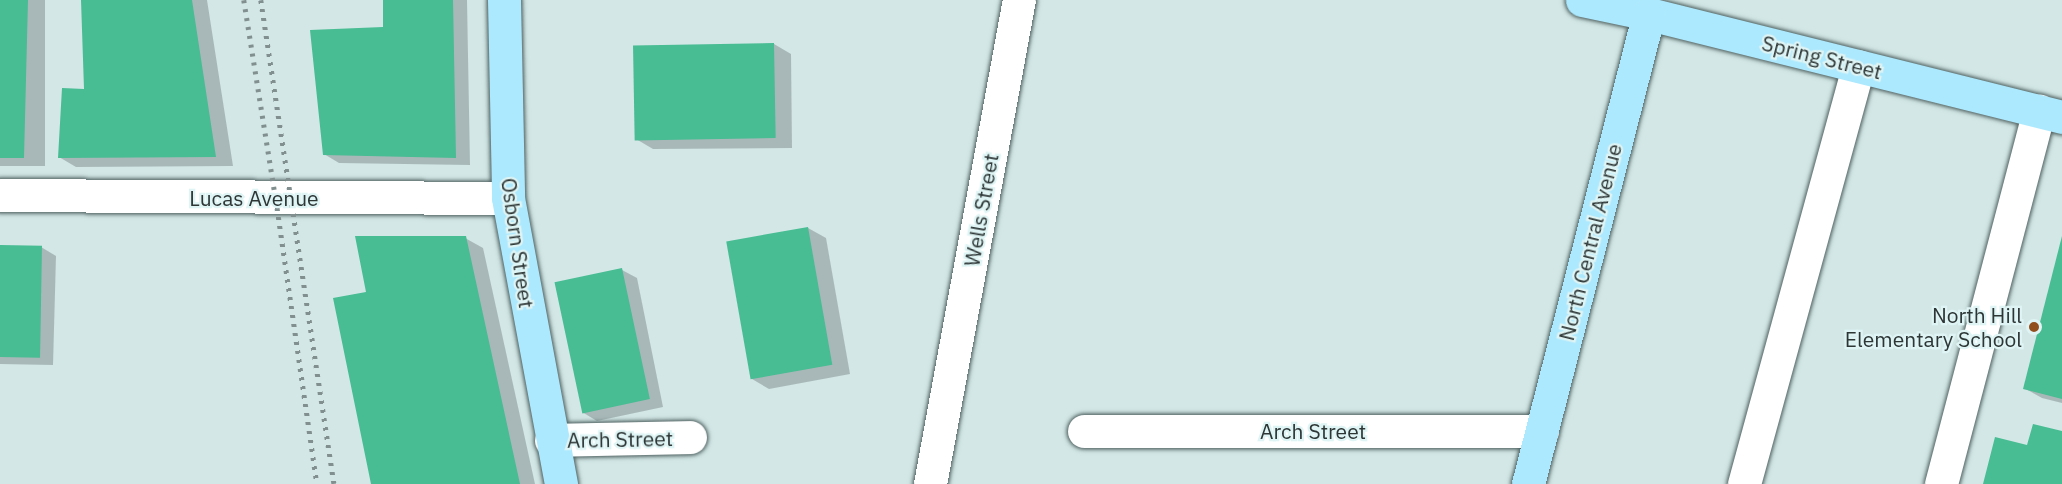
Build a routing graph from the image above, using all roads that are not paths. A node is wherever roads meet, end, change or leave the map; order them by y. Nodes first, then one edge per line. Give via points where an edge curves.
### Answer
1 (504, 0) edge
2 (1019, 0) edge
3 (1582, 0) edge
4 (1651, 7) edge
5 (1858, 66) junction
6 (2051, 114) edge
7 (0, 195) edge
8 (508, 198) junction
9 (1084, 431) dead end
10 (1542, 431) junction
11 (690, 437) dead end
12 (551, 440) junction
13 (561, 484) edge
14 (930, 484) edge
15 (1528, 484) edge
16 (1744, 484) edge
17 (1941, 484) edge

1 - 8 main road, Osborn Street
2 - 14 street, Wells Street
3 - 4 main road, Spring Street
4 - 5 main road, Spring Street
4 - 10 main road, North Central Avenue
5 - 6 main road, Spring Street
5 - 16 street
6 - 17 street
7 - 8 street, Lucas Avenue
8 - 12 main road, Osborn Street
9 - 10 street, Arch Street
10 - 15 main road, North Central Avenue
11 - 12 street, Arch Street
12 - 13 main road, Osborn Street

